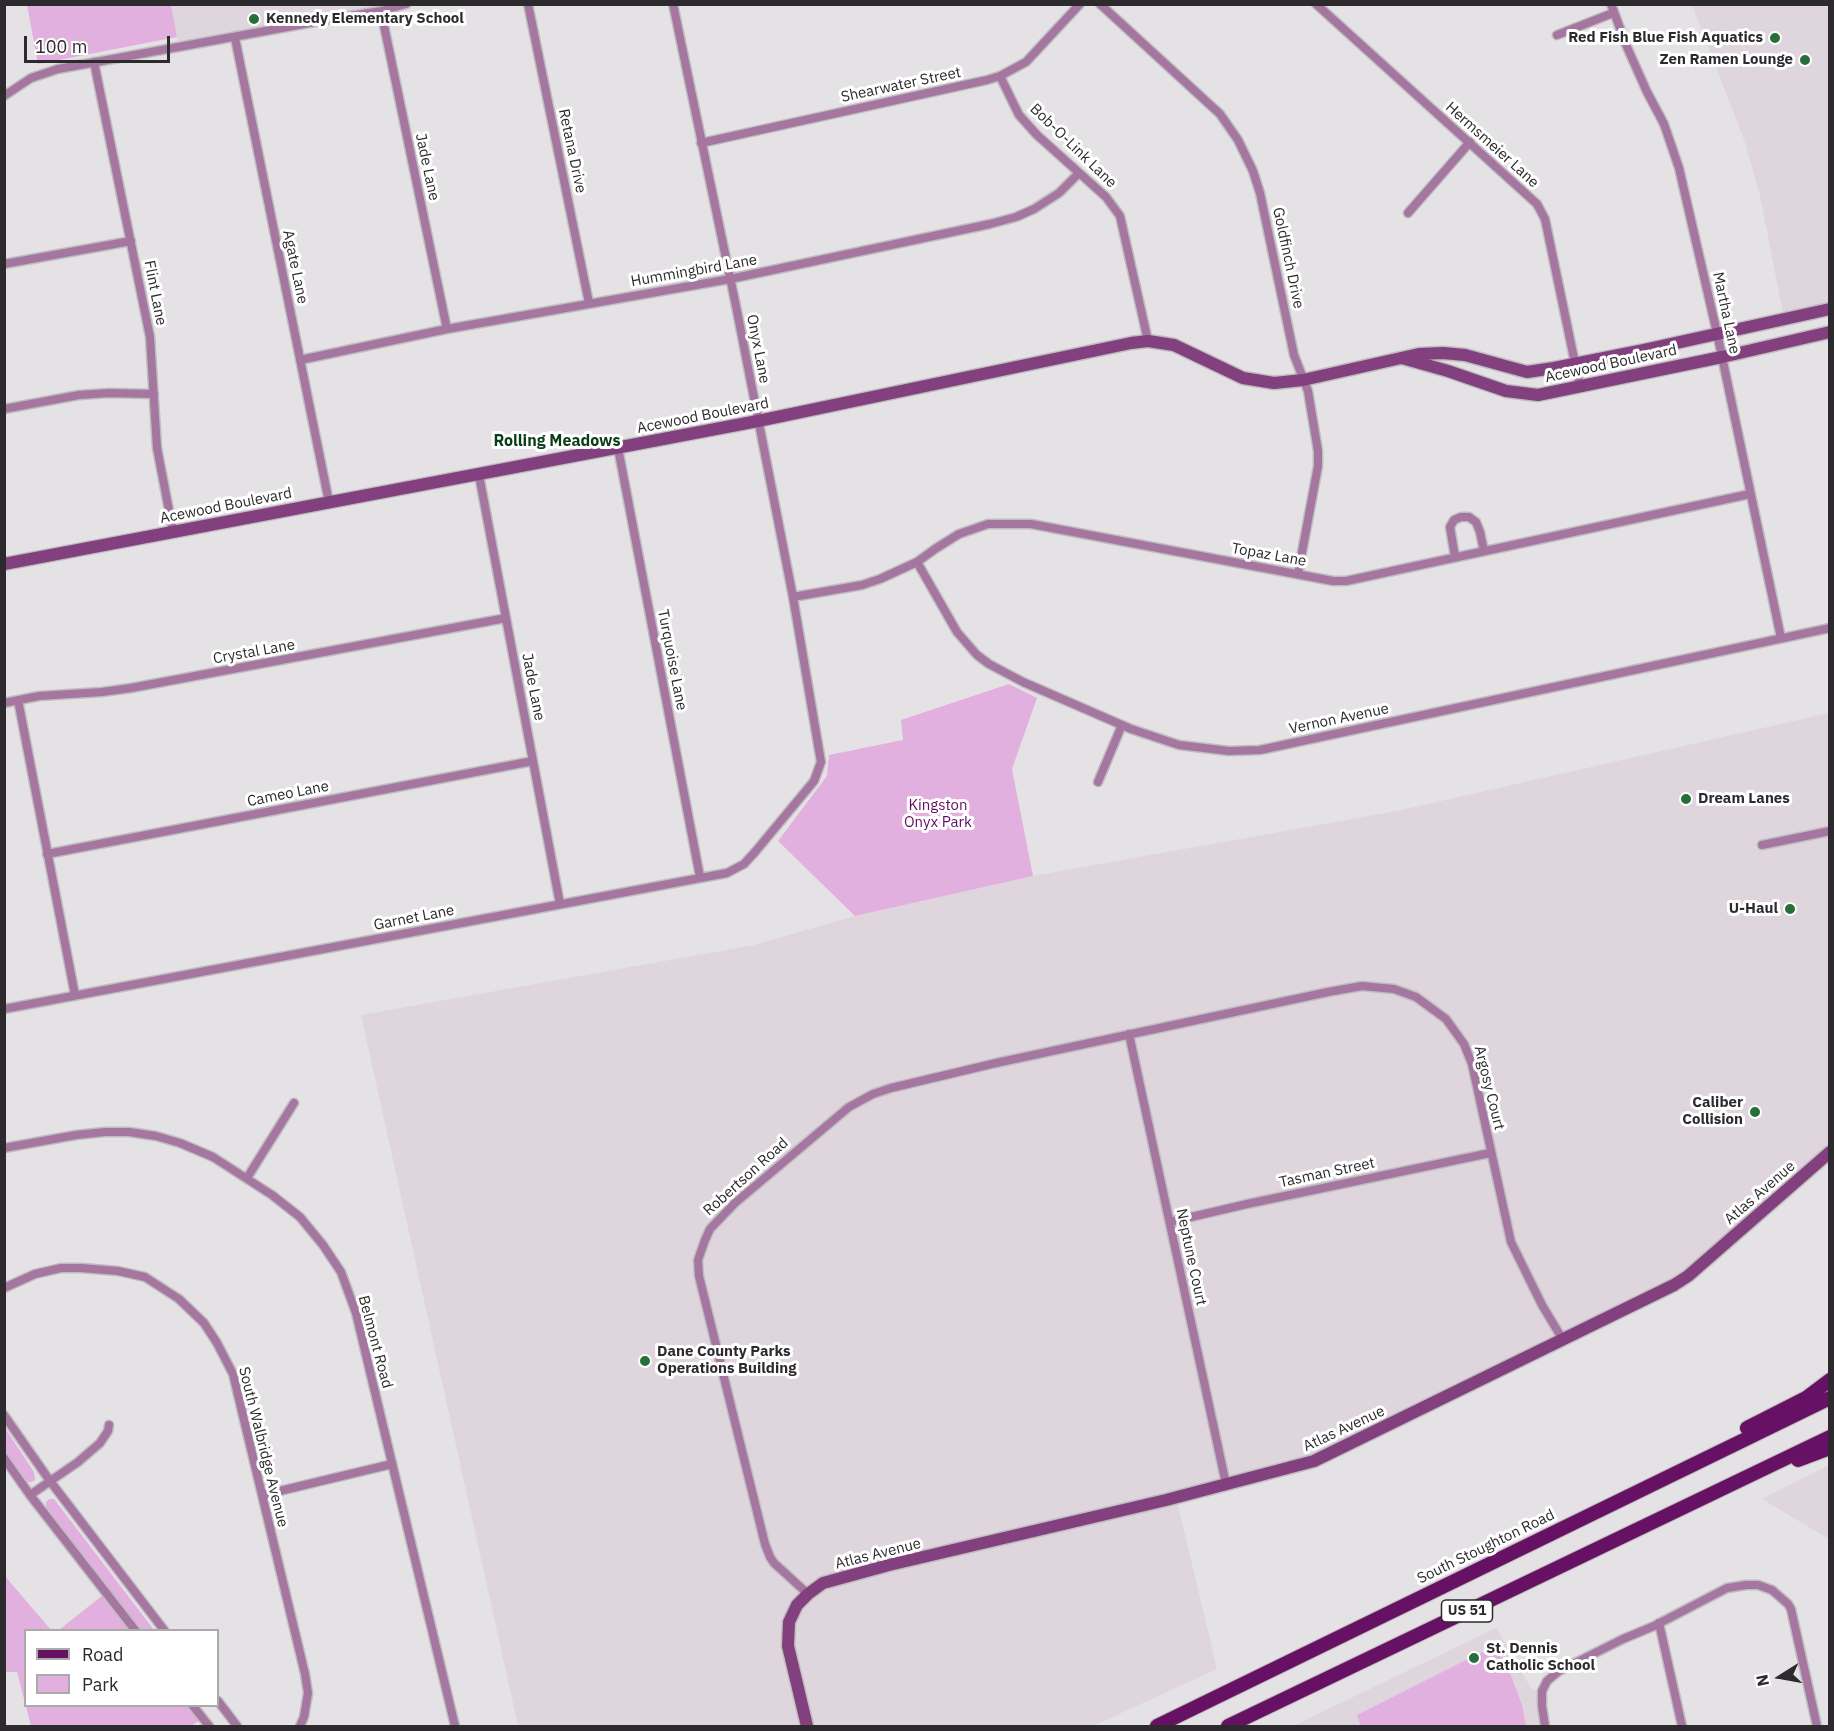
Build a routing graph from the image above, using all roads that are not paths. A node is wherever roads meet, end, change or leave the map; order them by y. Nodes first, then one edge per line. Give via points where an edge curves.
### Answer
1 (406, 4) edge
2 (528, 4) edge
3 (673, 4) edge
4 (1080, 4) edge
5 (1100, 4) edge
6 (1316, 4) edge
7 (1612, 9) edge
8 (381, 11) junction
9 (1557, 35) dead end
10 (235, 38) junction
11 (94, 62) junction
12 (1000, 76) junction
13 (5, 96) edge
14 (1470, 142) junction
15 (701, 143) junction
16 (1079, 173) junction
17 (1408, 213) dead end
18 (131, 241) junction
19 (4, 264) edge
20 (730, 279) junction
21 (590, 303) junction
22 (1830, 309) edge
23 (447, 329) junction
24 (1830, 332) edge
25 (1717, 333) junction
26 (1148, 341) junction
27 (1722, 357) junction
28 (1401, 358) junction
29 (300, 360) junction
30 (1575, 364) junction
31 (1303, 380) junction
32 (1580, 387) junction
33 (154, 394) junction
34 (4, 409) edge
35 (758, 421) junction
36 (618, 448) junction
37 (479, 475) junction
38 (1750, 495) junction
39 (329, 502) junction
40 (173, 531) junction
41 (1484, 551) junction
42 (1455, 557) junction
43 (917, 562) junction
44 (4, 564) edge
45 (1298, 574) junction
46 (793, 597) junction
47 (506, 618) junction
48 (1830, 628) edge
49 (1781, 638) junction
50 (18, 700) junction
51 (4, 703) edge
52 (1122, 725) junction
53 (533, 761) junction
54 (1098, 782) dead end
55 (799, 800) joint
56 (1830, 831) edge
57 (1762, 845) dead end
58 (47, 854) junction
59 (700, 877) junction
60 (560, 904) junction
61 (75, 996) junction
62 (4, 1009) edge
63 (1129, 1034) junction
64 (294, 1103) dead end
65 (4, 1148) edge
66 (1830, 1152) edge
67 (1490, 1153) junction
68 (247, 1178) junction
69 (1170, 1222) junction
70 (4, 1288) edge
71 (1563, 1340) junction
72 (1830, 1380) edge
73 (1830, 1398) edge
74 (4, 1415) edge
75 (110, 1425) dead end
76 (1830, 1437) edge
77 (1830, 1448) edge
78 (4, 1458) edge
79 (392, 1464) junction
80 (50, 1481) junction
81 (1226, 1484) junction
82 (30, 1495) junction
83 (263, 1496) junction
84 (1707, 1496) junction
85 (1498, 1559) junction
86 (808, 1594) junction
87 (1659, 1623) junction
88 (134, 1629) edge
89 (163, 1629) edge
90 (219, 1702) edge
91 (194, 1707) edge
92 (209, 1726) edge
93 (237, 1726) edge
94 (300, 1726) edge
95 (455, 1726) edge
96 (807, 1726) edge
97 (1157, 1726) edge
98 (1228, 1726) edge
99 (1545, 1726) edge
100 (1682, 1726) edge
101 (1817, 1726) edge

1 - 8 street
2 - 21 street, Retana Drive
3 - 15 street, Onyx Lane
4 - 12 street, Shearwater Street via 1026,62
5 - 31 street, Goldfinch Drive via 1220,114 1243,150 1260,193 1294,355
6 - 14 street, Hermsmeier Lane
7 - 9 street
7 - 25 street, Martha Lane via 1672,146
8 - 10 street
8 - 23 street, Jade Lane
10 - 11 street
10 - 29 street, Agate Lane
11 - 13 street via 40,74
11 - 18 street, Flint Lane
12 - 15 street, Shearwater Street
12 - 16 street, Bob-O-Link Lane via 1019,115
14 - 17 street
14 - 30 street, Hermsmeier Lane via 1537,204 1545,219
15 - 20 street, Onyx Lane
16 - 20 street, Hummingbird Lane via 1059,193 1016,217
16 - 26 street, Bob-O-Link Lane via 1112,202 1120,216
18 - 19 street
18 - 33 street, Flint Lane via 150,338
20 - 21 street, Hummingbird Lane
20 - 35 street, Onyx Lane
21 - 23 street, Hummingbird Lane
22 - 25 street, Acewood Boulevard
23 - 29 street, Hummingbird Lane
24 - 27 street, Acewood Boulevard
25 - 27 street, Martha Lane
25 - 30 street, Acewood Boulevard
26 - 31 street, Acewood Boulevard via 1174,345 1243,378 1274,383
26 - 35 street, Acewood Boulevard
27 - 32 street, Acewood Boulevard
27 - 38 street, Martha Lane
28 - 30 street, Acewood Boulevard via 1419,354 1465,355 1527,372
28 - 31 street, Acewood Boulevard
28 - 32 street, Acewood Boulevard via 1522,394
29 - 39 street, Agate Lane
30 - 32 street, Hermsmeier Lane
31 - 45 street, Goldfinch Drive via 1308,391 1318,466
33 - 34 street via 79,395
33 - 40 street, Flint Lane via 157,448
35 - 36 street, Acewood Boulevard
35 - 46 street, Onyx Lane
36 - 37 street, Acewood Boulevard
36 - 59 street, Turquoise Lane
37 - 39 street, Acewood Boulevard
37 - 47 street, Jade Lane
38 - 41 street, Topaz Lane
38 - 49 street, Martha Lane
39 - 40 street, Acewood Boulevard
40 - 44 street, Acewood Boulevard
41 - 42 street, Topaz Lane
41 - 42 street via 1476,522 1461,517 1450,527
42 - 45 street, Topaz Lane via 1346,581
43 - 45 street, Topaz Lane via 959,534 988,524 1008,523
43 - 46 street, Topaz Lane via 862,585
43 - 52 street, Vernon Avenue via 957,632 977,655 1023,682
46 - 55 street, Onyx Lane via 821,762 814,781
47 - 50 street, Crystal Lane via 131,688
47 - 53 street, Jade Lane
48 - 49 street, Vernon Avenue
49 - 52 street, Vernon Avenue via 1260,750 1179,745
50 - 51 street, Crystal Lane
50 - 58 street
52 - 54 street
53 - 58 street, Cameo Lane
53 - 60 street, Jade Lane
55 - 59 street, Garnet Lane via 744,864 727,873
56 - 57 street
58 - 61 street
59 - 60 street, Garnet Lane
60 - 61 street, Garnet Lane
61 - 62 street, Garnet Lane
63 - 67 street, Argosy Court via 1362,986 1394,989 1432,1008 1446,1019 1464,1044 1472,1064
63 - 69 street, Neptune Court
63 - 86 street, Robertson Road via 873,1094 848,1108 735,1203 710,1229 700,1252 699,1276 765,1544 774,1563
64 - 68 street
65 - 68 street, Belmont Road via 76,1135 129,1132 180,1143
66 - 71 street, Atlas Avenue via 1688,1276
67 - 69 street, Tasman Street
67 - 71 street, Argosy Court via 1511,1242
68 - 79 street, Belmont Road via 300,1217 340,1272 356,1313
69 - 81 street, Neptune Court
70 - 83 street, South Walbridge Avenue via 51,1269 81,1268 145,1277 178,1299 204,1323 233,1374
71 - 81 street, Atlas Avenue via 1314,1461
72 - 85 main road via 1806,1398
73 - 85 main road, South Stoughton Road / US 51
74 - 80 street
75 - 80 street via 100,1443
76 - 84 main road, US 51
77 - 84 main road
78 - 82 street
79 - 83 street
79 - 95 street, Belmont Road
80 - 82 street
80 - 89 street
81 - 86 street, Atlas Avenue via 838,1578
82 - 88 street
83 - 94 street, South Walbridge Avenue via 307,1686
84 - 98 main road, US 51
85 - 97 main road, South Stoughton Road / US 51
86 - 96 street via 789,1622 788,1646
87 - 99 street via 1559,1671 1547,1681 1542,1691
87 - 100 street
87 - 101 street via 1727,1588 1758,1585 1772,1590 1791,1609
90 - 93 street
91 - 92 street

